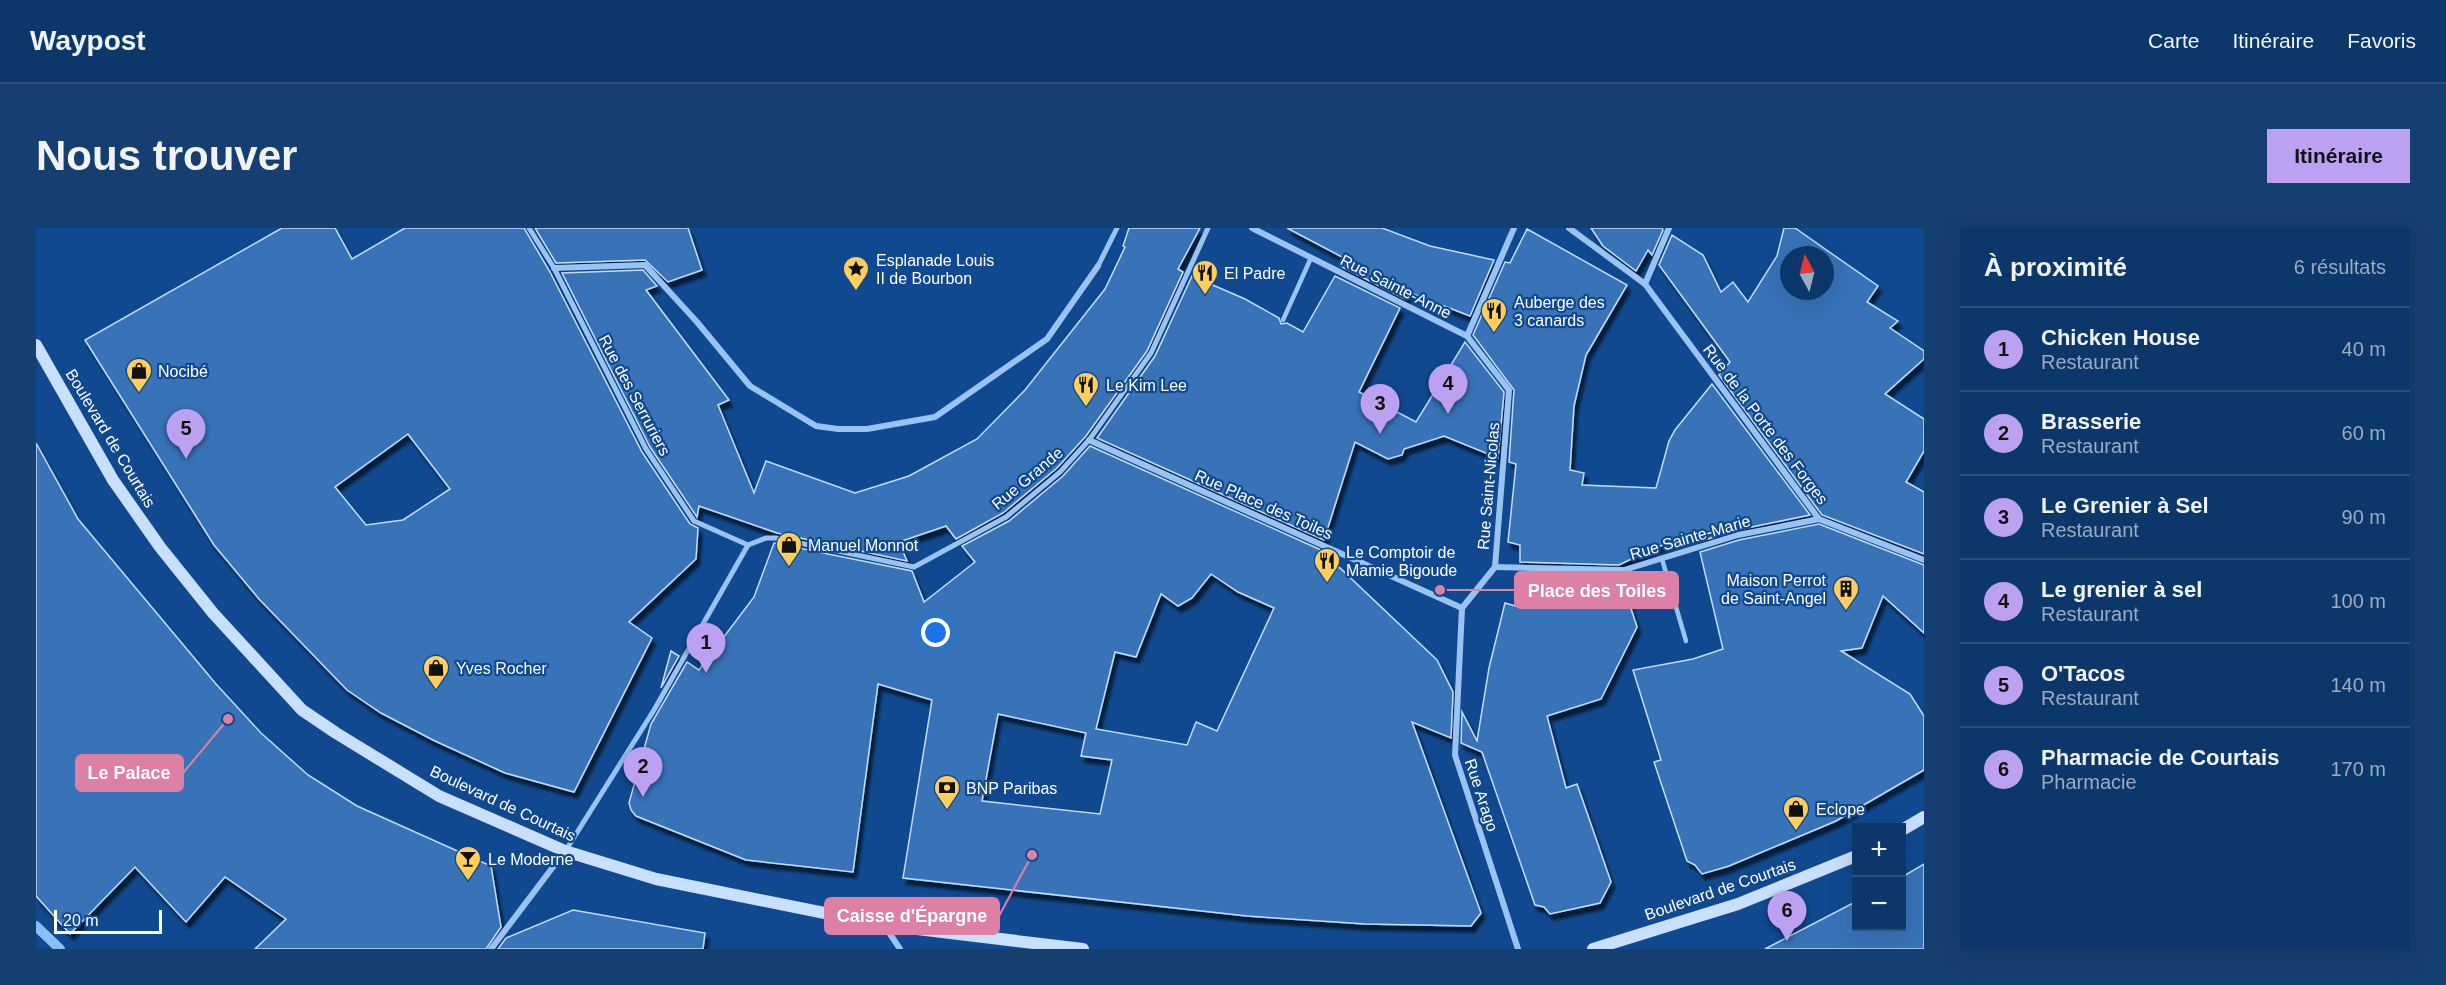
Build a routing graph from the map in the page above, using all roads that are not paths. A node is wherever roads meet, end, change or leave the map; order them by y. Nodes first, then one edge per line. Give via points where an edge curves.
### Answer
1 (529, 228) edge
2 (1118, 228) edge
3 (1208, 228) edge
4 (1252, 228) edge
5 (1514, 228) edge
6 (1569, 228) edge
7 (1669, 228) edge
8 (1311, 258) junction
9 (1098, 266) joint
10 (554, 267) junction
11 (1645, 284) junction
12 (1283, 320) dead end
13 (1467, 336) junction
14 (37, 348) edge
15 (1509, 390) joint
16 (1089, 440) junction
17 (1819, 519) junction
18 (748, 545) junction
19 (1662, 559) junction
20 (1924, 560) edge
21 (1495, 567) junction
22 (1461, 608) junction
23 (1686, 641) dead end
24 (1924, 817) edge
25 (1906, 828) edge
26 (565, 851) junction
27 (1852, 858) edge
28 (884, 925) junction
29 (491, 949) edge
30 (900, 949) edge
31 (1083, 949) edge
32 (1518, 949) edge
33 (1593, 949) edge

1 - 10 street, Rue des Serruriers
2 - 9 street
3 - 16 street, Rue Grande via 1151,353
4 - 8 street, Rue Sainte-Anne
5 - 13 street
6 - 11 street, Rue de la Porte des Forges
7 - 11 street
8 - 12 lane
8 - 13 street, Rue Sainte-Anne
9 - 10 street via 1047,339 935,417 867,429 816,426 750,386 645,265
10 - 18 street, Rue des Serruriers via 646,449 694,521
11 - 17 street, Rue de la Porte des Forges
13 - 15 street, Rue Sainte-Anne
14 - 26 main road, Boulevard de Courtais via 113,480 159,547 302,710 440,796
15 - 21 street, Rue Saint-Nicolas
16 - 18 street, Rue Grande via 1060,472 1006,517 914,567 776,538
16 - 22 street, Rue Place des Toiles
17 - 19 street, Rue Sainte-Marie via 1738,535
17 - 20 street, Rue de la Porte des Forges
18 - 26 street via 654,710
19 - 21 street, Rue Sainte-Marie via 1624,570
19 - 23 lane
21 - 22 street, Rue Saint-Nicolas
22 - 32 street, Rue Arago via 1455,755
24 - 25 main road
26 - 28 main road, Boulevard de Courtais via 656,879
26 - 29 street
27 - 33 main road, Boulevard de Courtais via 1738,904
28 - 30 street
28 - 31 main road, Boulevard de Courtais

